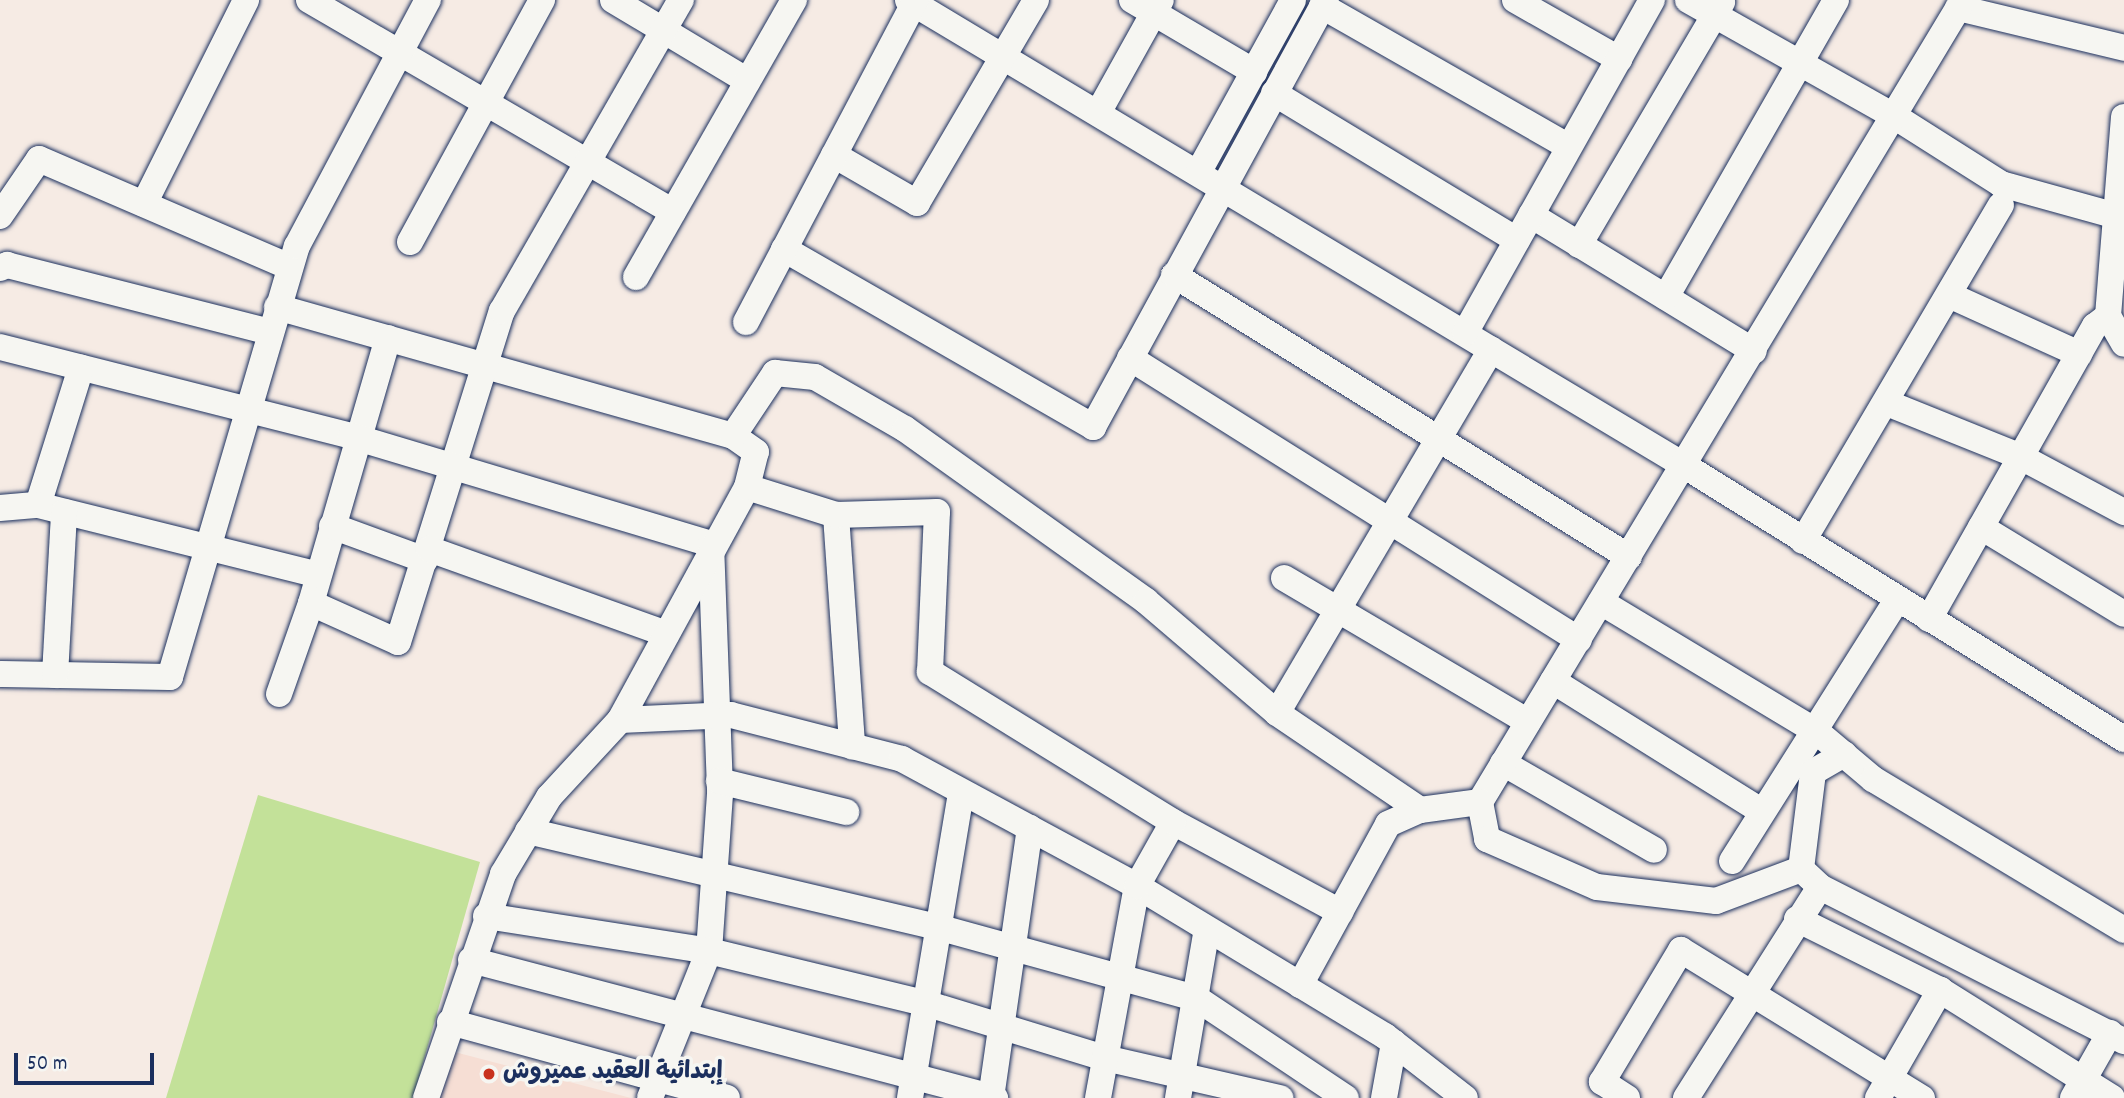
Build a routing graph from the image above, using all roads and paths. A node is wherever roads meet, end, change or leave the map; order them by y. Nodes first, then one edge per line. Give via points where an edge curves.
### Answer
1 (247, 0) edge
2 (309, 0) edge
3 (428, 0) edge
4 (542, 0) edge
5 (613, 0) edge
6 (681, 0) edge
7 (794, 0) edge
8 (1036, 0) edge
9 (1293, 0) edge
10 (1515, 0) edge
11 (1652, 0) edge
12 (1688, 0) edge
13 (1836, 0) edge
14 (913, 1) edge
15 (1324, 3) edge
16 (1149, 4) edge
17 (1961, 4) edge
18 (1718, 7) edge
19 (663, 30) junction
20 (2124, 48) edge
21 (398, 56) junction
22 (1004, 57) junction
23 (1619, 59) junction
24 (1798, 62) junction
25 (1254, 72) junction
26 (748, 81) junction
27 (1274, 93) junction
28 (485, 105) junction
29 (1098, 113) junction
30 (1894, 116) junction
31 (2124, 117) edge
32 (1569, 147) junction
33 (834, 155) junction
34 (587, 163) junction
35 (1198, 173) junction
36 (1222, 187) junction
37 (144, 204) junction
38 (2001, 205) dead end
39 (673, 212) junction
40 (1531, 215) junction
41 (0, 216) edge
42 (2116, 216) junction
43 (1517, 240) junction
44 (410, 242) dead end
45 (1579, 244) junction
46 (784, 249) junction
47 (290, 267) junction
48 (0, 268) edge
49 (1174, 275) junction
50 (635, 278) dead end
51 (1949, 295) junction
52 (1666, 297) junction
53 (2114, 301) edge
54 (274, 319) junction
55 (746, 322) dead end
56 (1465, 333) junction
57 (388, 338) junction
58 (2124, 344) edge
59 (0, 347) edge
60 (1491, 349) junction
61 (1754, 351) junction
62 (2079, 354) junction
63 (1130, 358) junction
64 (489, 367) junction
65 (81, 368) junction
66 (1887, 403) junction
67 (249, 408) junction
68 (733, 436) junction
69 (358, 438) junction
70 (1438, 439) junction
71 (2021, 457) junction
72 (1685, 466) junction
73 (456, 468) junction
74 (747, 487) junction
75 (38, 506) junction
76 (0, 508) edge
77 (64, 512) junction
78 (2124, 512) edge
79 (836, 515) junction
80 (1390, 521) junction
81 (332, 526) junction
82 (1981, 527) junction
83 (1802, 541) junction
84 (711, 544) junction
85 (210, 549) junction
86 (427, 554) junction
87 (1629, 557) junction
88 (318, 575) junction
89 (1284, 578) dead end
90 (1897, 600) junction
91 (311, 603) junction
92 (1601, 603) junction
93 (1337, 610) junction
94 (2124, 614) edge
95 (1929, 619) junction
96 (666, 634) junction
97 (1578, 640) junction
98 (0, 674) edge
99 (55, 675) junction
100 (1553, 681) junction
101 (279, 694) dead end
102 (1277, 713) junction
103 (715, 716) junction
104 (620, 720) junction
105 (1528, 722) junction
106 (1816, 731) junction
107 (2124, 739) edge
108 (852, 746) junction
109 (1844, 754) junction
110 (1503, 763) junction
111 (719, 781) junction
112 (961, 792) junction
113 (1480, 802) junction
114 (1420, 810) junction
115 (1761, 811) junction
116 (846, 812) dead end
117 (1173, 822) junction
118 (1030, 828) junction
119 (528, 831) junction
120 (1654, 850) dead end
121 (1732, 861) dead end
122 (1801, 869) junction
123 (713, 879) junction
124 (1137, 886) junction
125 (1821, 887) junction
126 (1340, 912) junction
127 (486, 916) junction
128 (1797, 919) junction
129 (941, 928) junction
130 (1208, 929) junction
131 (2124, 930) edge
132 (1014, 948) junction
133 (709, 951) junction
134 (471, 960) junction
135 (1119, 978) junction
136 (1300, 985) junction
137 (1940, 990) junction
138 (1752, 992) junction
139 (1196, 998) junction
140 (928, 1003) junction
141 (685, 1016) junction
142 (450, 1022) junction
143 (1004, 1028) junction
144 (2117, 1037) edge
145 (1394, 1043) junction
146 (1105, 1059) junction
147 (912, 1087) edge
148 (1180, 1087) edge
149 (1884, 1088) edge
150 (654, 1089) edge
151 (2078, 1090) edge
152 (1252, 1095) edge
153 (426, 1098) edge
154 (727, 1098) edge
155 (992, 1098) edge
156 (1098, 1098) edge
157 (1280, 1098) edge
158 (1346, 1098) edge
159 (1384, 1098) edge
160 (1465, 1098) edge
161 (1627, 1098) edge
162 (1686, 1098) edge
163 (1922, 1098) edge
164 (2112, 1098) edge

1 - 37 street
2 - 21 street
3 - 21 street
4 - 28 street
5 - 19 street
6 - 19 street
7 - 26 street
8 - 22 street
9 - 25 street
10 - 23 street
11 - 23 street
12 - 18 street
13 - 24 street
14 - 22 street
14 - 33 street
15 - 27 street
15 - 32 street
16 - 25 street
16 - 29 street
17 - 20 street
17 - 30 street
18 - 24 street
18 - 45 street
19 - 26 street
19 - 34 street
21 - 28 street
21 - 47 street
22 - 29 street
22 - 33 street via 917,203
23 - 32 street
24 - 30 street
24 - 52 street
25 - 35 street
26 - 39 street
27 - 36 street
27 - 43 street
28 - 34 street
28 - 44 street
29 - 35 street
30 - 42 street via 2001,184
30 - 61 street
31 - 42 street
32 - 40 street
33 - 46 street
34 - 39 street
34 - 64 street via 502,311
35 - 36 street
36 - 49 street
36 - 56 street
37 - 41 street via 39,159
37 - 47 street
38 - 51 street
39 - 50 street
40 - 43 street
40 - 45 street
42 - 53 street
43 - 56 street
45 - 52 street
46 - 55 street
46 - 63 street via 1093,427
47 - 54 street
48 - 54 street via 7,265
49 - 63 street
49 - 70 street
51 - 62 street
51 - 66 street
52 - 61 street
53 - 58 street
53 - 62 street
54 - 57 street
54 - 67 street
56 - 60 street
57 - 64 street
57 - 69 street
59 - 65 street
60 - 70 street
60 - 72 street
61 - 72 street
62 - 71 street
63 - 80 street
64 - 68 street
64 - 73 street
65 - 67 street
65 - 75 street
66 - 71 street
66 - 83 street
67 - 69 street
67 - 85 street
68 - 74 street via 756,452
68 - 102 street via 775,373 815,377 905,429 1146,601
69 - 73 street
69 - 81 street
70 - 80 street
70 - 87 street
71 - 78 street
71 - 82 street
72 - 83 street
72 - 87 street
73 - 84 street
73 - 86 street
74 - 79 street
74 - 84 street
75 - 76 street
75 - 77 street
77 - 85 street
77 - 99 street
79 - 108 street
79 - 117 street via 937,512 930,672
80 - 93 street
80 - 97 street
81 - 86 street
81 - 88 street
82 - 94 street
82 - 95 street
83 - 90 street
84 - 96 street
84 - 103 street
85 - 88 street
85 - 99 street via 170,677
86 - 91 street via 398,642
86 - 96 street
87 - 92 street
88 - 91 street
89 - 93 street
90 - 95 street
90 - 106 street
91 - 101 street
92 - 97 street
92 - 106 street
93 - 102 street
93 - 105 street
95 - 107 street
96 - 104 street
97 - 100 street
98 - 99 street
100 - 105 street
100 - 115 street
102 - 114 street
103 - 104 street
103 - 108 street
103 - 111 street
104 - 119 street via 549,797
105 - 110 street
106 - 109 street
106 - 115 street
108 - 112 street via 902,759
109 - 122 street via 1813,772
109 - 131 street via 1873,779
110 - 113 street
110 - 120 street
111 - 116 street
111 - 123 street
112 - 118 street
112 - 129 street
113 - 114 street
113 - 122 street via 1487,839 1597,887 1716,901
114 - 126 street via 1388,824
115 - 121 street
117 - 124 street
117 - 126 street
118 - 124 street
118 - 132 street
119 - 123 street
119 - 127 street
122 - 125 street
123 - 129 street
123 - 133 street
124 - 130 street
124 - 135 street
125 - 128 street
125 - 144 street
126 - 136 street
127 - 133 street
127 - 134 street
128 - 137 street
128 - 138 street
129 - 132 street
129 - 140 street
130 - 136 street
130 - 139 street
132 - 135 street
132 - 143 street
133 - 140 street
133 - 141 street
134 - 141 street
134 - 142 street
135 - 139 street
135 - 146 street
136 - 145 street
137 - 149 street
137 - 151 street
138 - 149 street
138 - 161 street via 1681,950 1602,1082
138 - 162 street
139 - 148 street
139 - 158 street
140 - 143 street
140 - 147 street
141 - 147 street
141 - 150 street
142 - 150 street
142 - 153 street
143 - 146 street
143 - 155 street
144 - 151 street
145 - 159 street
145 - 160 street
146 - 148 street
146 - 156 street
147 - 155 street
148 - 152 street
149 - 163 street
150 - 154 street
151 - 164 street
152 - 157 street

